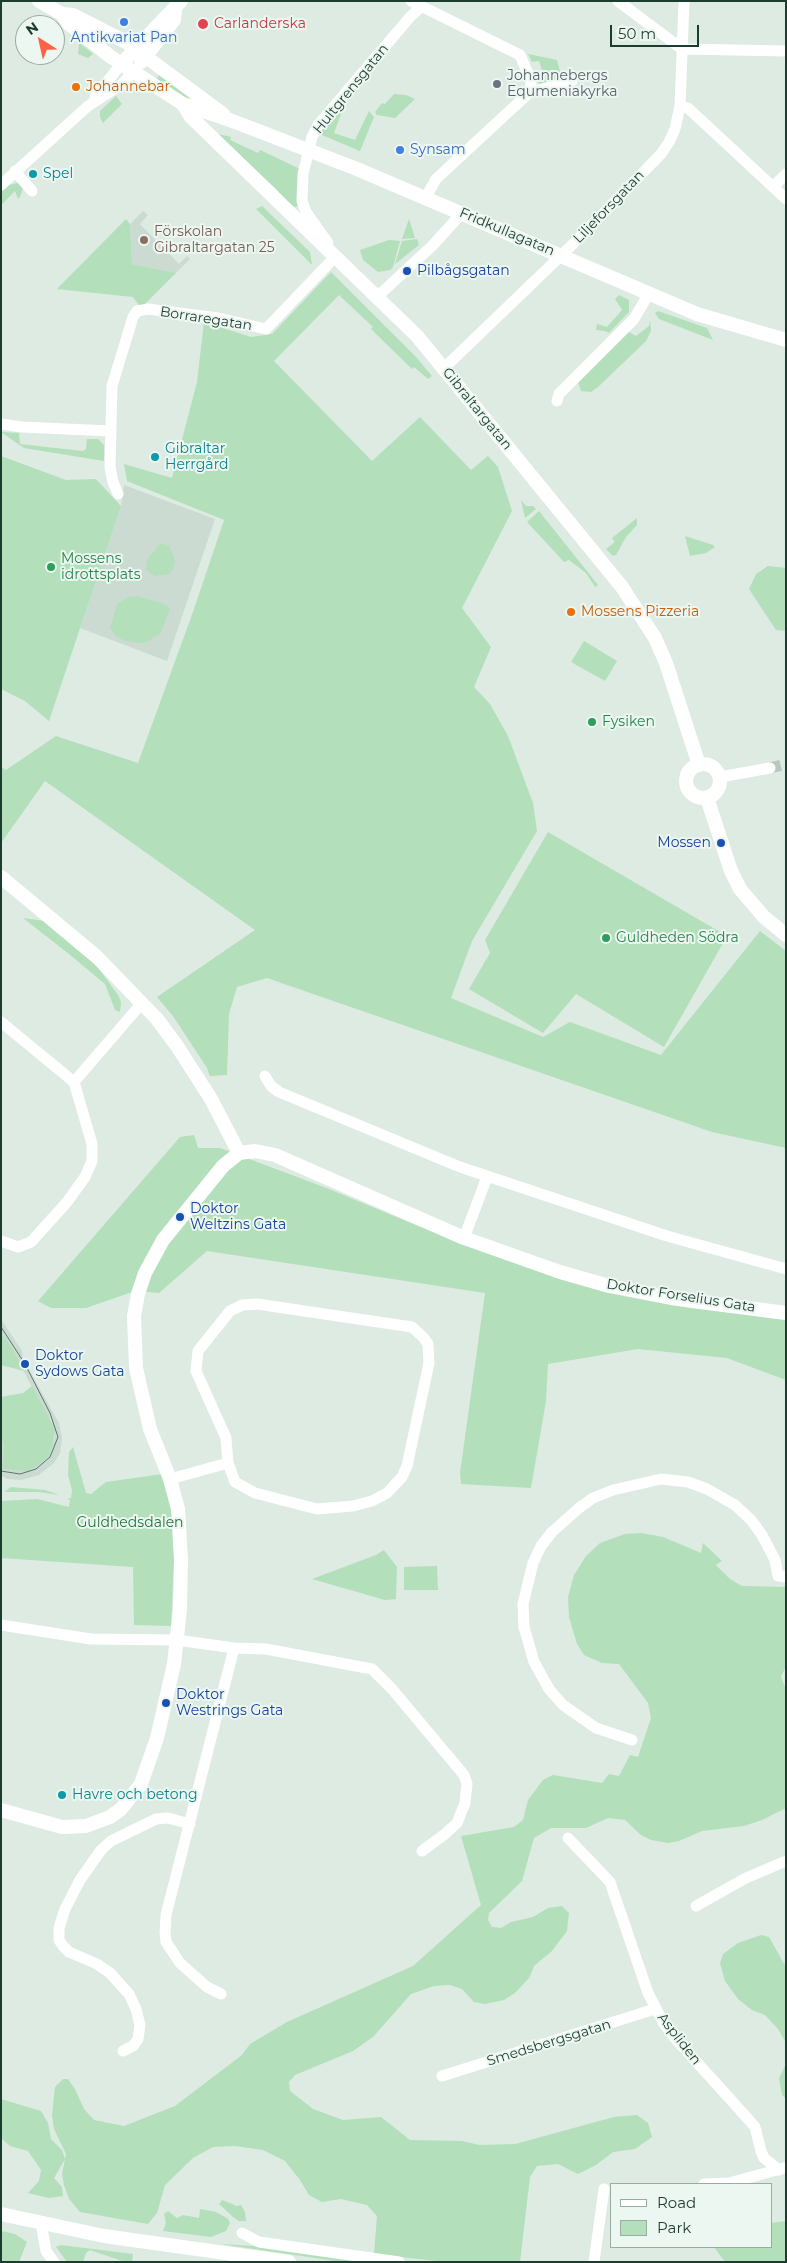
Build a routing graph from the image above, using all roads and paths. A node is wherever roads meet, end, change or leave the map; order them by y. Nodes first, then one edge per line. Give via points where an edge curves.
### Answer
1 (39, 1) edge
2 (410, 1) edge
3 (618, 1) edge
4 (684, 1) edge
5 (178, 5) edge
6 (421, 7) junction
7 (62, 14) junction
8 (682, 49) junction
9 (786, 51) edge
10 (140, 52) junction
11 (127, 68) junction
12 (572, 81) dead end
13 (530, 92) junction
14 (183, 104) junction
15 (680, 106) junction
16 (230, 120) junction
17 (307, 149) junction
18 (786, 174) edge
19 (6, 176) edge
20 (773, 187) junction
21 (32, 191) dead end
22 (426, 197) junction
23 (786, 199) edge
24 (462, 213) junction
25 (562, 254) junction
26 (337, 259) junction
27 (648, 295) junction
28 (378, 297) junction
29 (786, 340) edge
30 (444, 368) junction
31 (557, 401) dead end
32 (1, 424) edge
33 (111, 431) junction
34 (118, 494) dead end
35 (699, 765) junction
36 (770, 768) tunnel mouth
37 (720, 778) junction
38 (707, 798) junction
39 (1, 877) edge
40 (786, 935) edge
41 (142, 1003) junction
42 (1, 1022) edge
43 (265, 1076) dead end
44 (74, 1082) junction
45 (239, 1153) junction
46 (487, 1176) junction
47 (464, 1238) junction
48 (1, 1242) edge
49 (786, 1269) edge
50 (786, 1313) edge
51 (228, 1462) junction
52 (170, 1479) junction
53 (786, 1577) edge
54 (1, 1625) edge
55 (177, 1640) junction
56 (234, 1648) junction
57 (632, 1740) dead end
58 (1, 1810) edge
59 (190, 1824) junction
60 (568, 1838) dead end
61 (422, 1851) dead end
62 (786, 1861) edge
63 (696, 1906) dead end
64 (221, 1994) dead end
65 (655, 2009) junction
66 (123, 2051) dead end
67 (442, 2076) dead end
68 (782, 2169) edge
69 (729, 2183) edge
70 (604, 2189) dead end
71 (1, 2214) edge
72 (41, 2224) junction
73 (242, 2233) dead end
74 (54, 2262) edge
75 (289, 2262) edge
76 (399, 2262) edge
77 (594, 2262) edge

1 - 7 street, Gibraltargatan
2 - 6 street
3 - 8 street
4 - 8 street, Liljeforsgatan
5 - 10 street via 174,20
6 - 13 street via 520,54 531,81
6 - 17 street, Hultgrensgatan via 318,125
7 - 10 street, Gibraltargatan via 73,15
7 - 11 street, Gibraltargatan via 69,24
8 - 9 street
8 - 15 street, Liljeforsgatan
10 - 11 street
10 - 16 street, Gibraltargatan
11 - 14 street, Gibraltargatan
11 - 19 street
12 - 13 street
13 - 22 street via 436,179
14 - 16 street, Gibraltargatan
14 - 26 street, Gibraltargatan via 191,117
15 - 20 street via 688,108
15 - 25 street, Liljeforsgatan via 675,130 661,154
16 - 17 street, Fridkullagatan
17 - 22 street, Fridkullagatan
17 - 26 street, Hultgrensgatan via 302,201 306,212 336,252
18 - 20 street
19 - 21 street
20 - 23 street
22 - 24 street, Fridkullagatan
24 - 25 street, Fridkullagatan
24 - 28 street
25 - 27 street, Fridkullagatan
25 - 30 street, Liljeforsgatan
26 - 28 street, Gibraltargatan
26 - 33 street, Borraregatan via 266,329 211,318 137,311 112,386
27 - 29 street, Fridkullagatan via 697,314
27 - 31 street via 634,319 559,394
28 - 30 street, Gibraltargatan
30 - 35 street, Gibraltargatan via 613,576 648,624 666,663
32 - 33 street
33 - 34 street via 110,466
35 - 37 street via 712,767
35 - 38 street via 688,772 686,785 694,796
36 - 37 street
37 - 38 street via 717,792
38 - 40 street via 731,871 740,888 764,917
39 - 41 street via 97,957
41 - 44 street
41 - 45 street via 167,1030 211,1099
42 - 44 street
43 - 46 street via 279,1092
44 - 48 street via 92,1144 89,1169 67,1202 31,1242 18,1247
45 - 47 street, Doktor Forselius Gata via 255,1151 275,1155
45 - 52 street via 223,1166 163,1240 151,1258 138,1294 134,1316 136,1368 150,1429
46 - 47 street
46 - 49 street via 668,1236
47 - 50 street, Doktor Forselius Gata via 538,1265 610,1286 671,1298
51 - 51 street via 231,1476 242,1488 317,1509 353,1506 387,1493 402,1477 407,1466 429,1363 428,1344 412,1327 257,1304 242,1305 230,1311 198,1351 196,1371 226,1438
51 - 52 street
52 - 55 street via 178,1509 180,1545
53 - 57 street via 778,1576 775,1560 751,1520 735,1505 688,1482 655,1480 613,1490 593,1498 552,1532 533,1562 523,1604 524,1627 534,1662 549,1689 563,1705 596,1728
54 - 55 street via 91,1639
55 - 56 street
55 - 58 street via 170,1689 154,1746 141,1784 121,1809 95,1823 76,1827 45,1823
56 - 59 street
56 - 61 street via 266,1649 365,1666 380,1675 464,1775 467,1784 464,1809 457,1822
59 - 64 street via 166,1916 166,1942 190,1974
59 - 66 street via 168,1818 156,1819 111,1841 80,1880 59,1928 59,1940 69,1952 110,1973 129,1994 140,2025 138,2039
60 - 65 street, Aspliden via 603,1873 614,1890
62 - 63 street via 746,1878
65 - 67 street, Smedsbergsgatan
65 - 68 street, Aspliden via 674,2037 755,2127 764,2158
68 - 69 street
70 - 77 street
71 - 72 street
72 - 74 street via 46,2251
72 - 75 street
73 - 76 street via 259,2242

